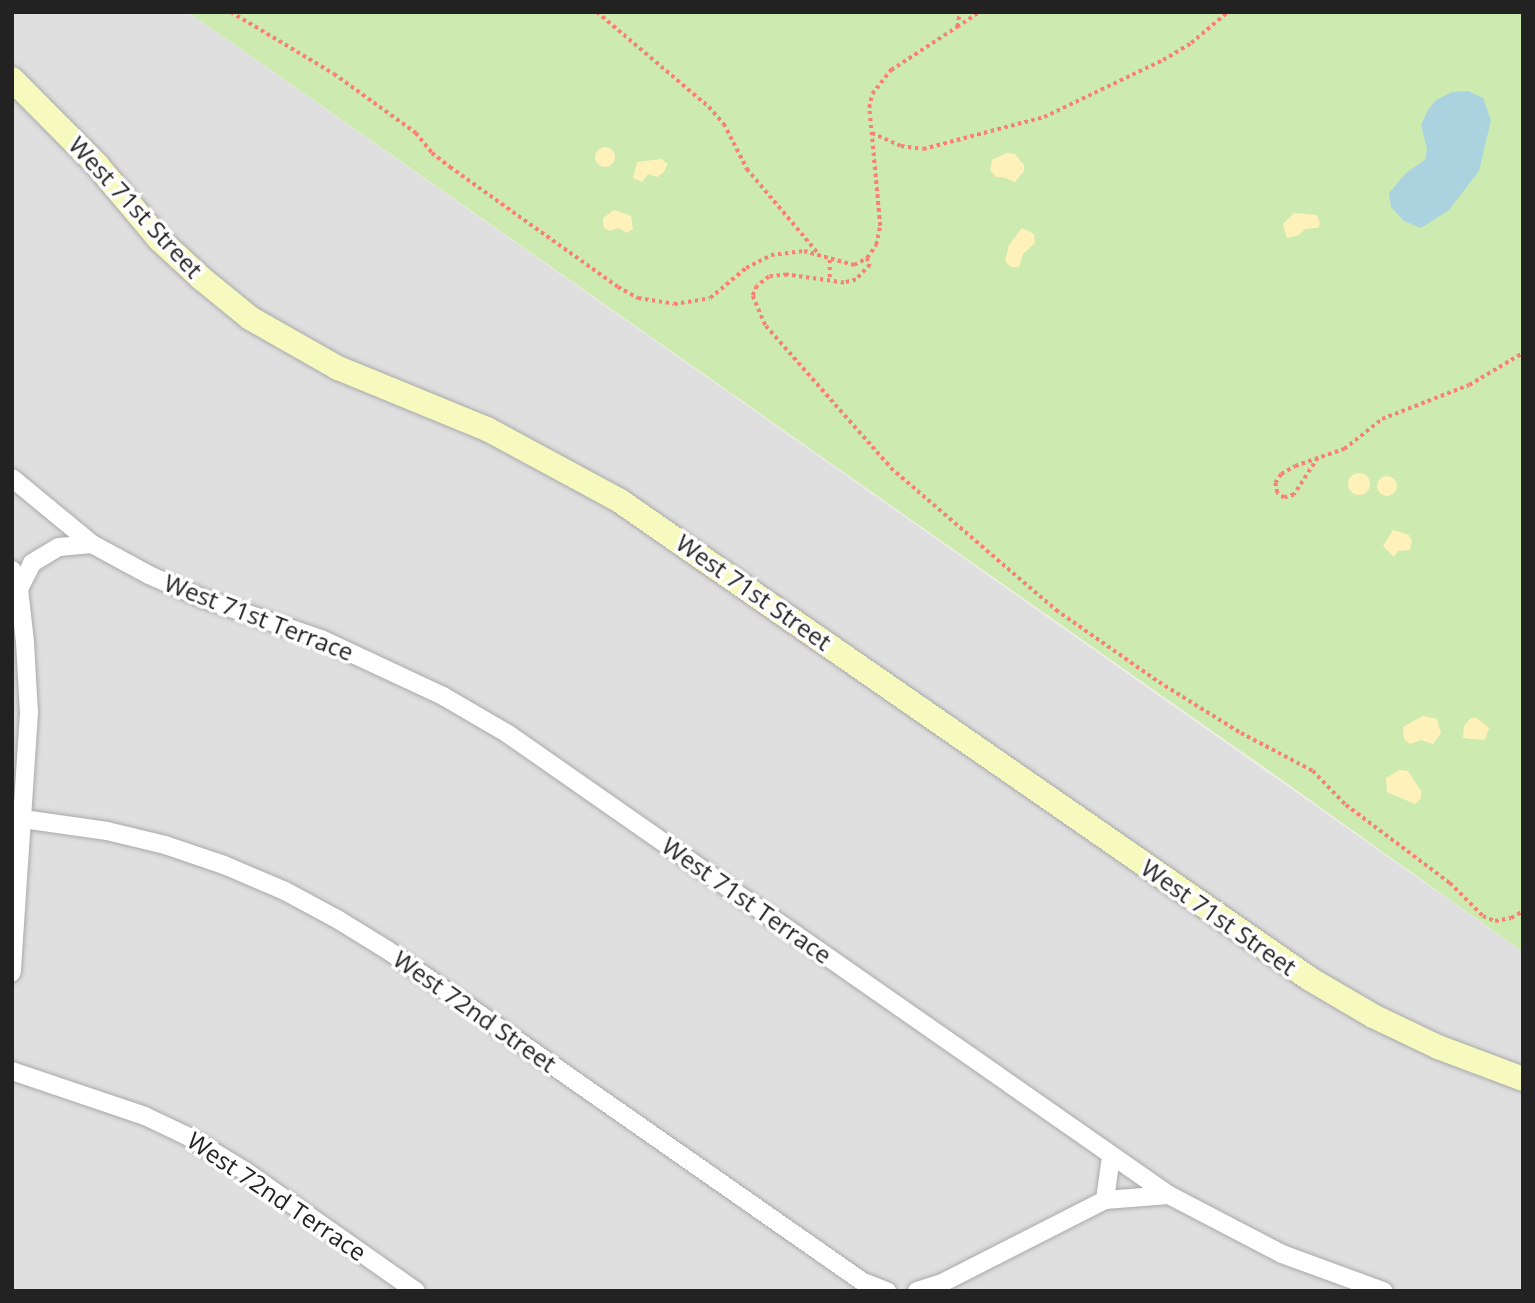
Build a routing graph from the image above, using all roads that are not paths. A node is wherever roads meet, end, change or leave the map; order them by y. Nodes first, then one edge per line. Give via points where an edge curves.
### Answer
1 (12, 79) edge
2 (12, 478) edge
3 (92, 544) junction
4 (12, 570) edge
5 (19, 589) junction
6 (23, 819) junction
7 (12, 972) edge
8 (12, 1071) edge
9 (1523, 1079) edge
10 (1111, 1156) junction
11 (1169, 1195) junction
12 (1105, 1200) junction
13 (416, 1291) edge
14 (887, 1291) edge
15 (917, 1291) edge
16 (1383, 1291) edge

1 - 9 street, West 71st Street via 97,165 160,240 259,323 338,368 487,429 620,501 1310,979 1438,1047
2 - 3 street, West 71st Terrace
3 - 5 street via 59,547 32,563
3 - 10 street, West 71st Terrace via 204,599 383,665 508,734
4 - 5 street
5 - 6 street via 29,713
6 - 7 street
6 - 14 street, West 72nd Street via 165,845 285,891 337,919 863,1282
8 - 13 street, West 72nd Terrace via 145,1116 189,1137
10 - 11 street, West 71st Terrace
10 - 12 street
11 - 12 street
11 - 16 street, West 71st Terrace via 1282,1254
12 - 15 street via 942,1283

